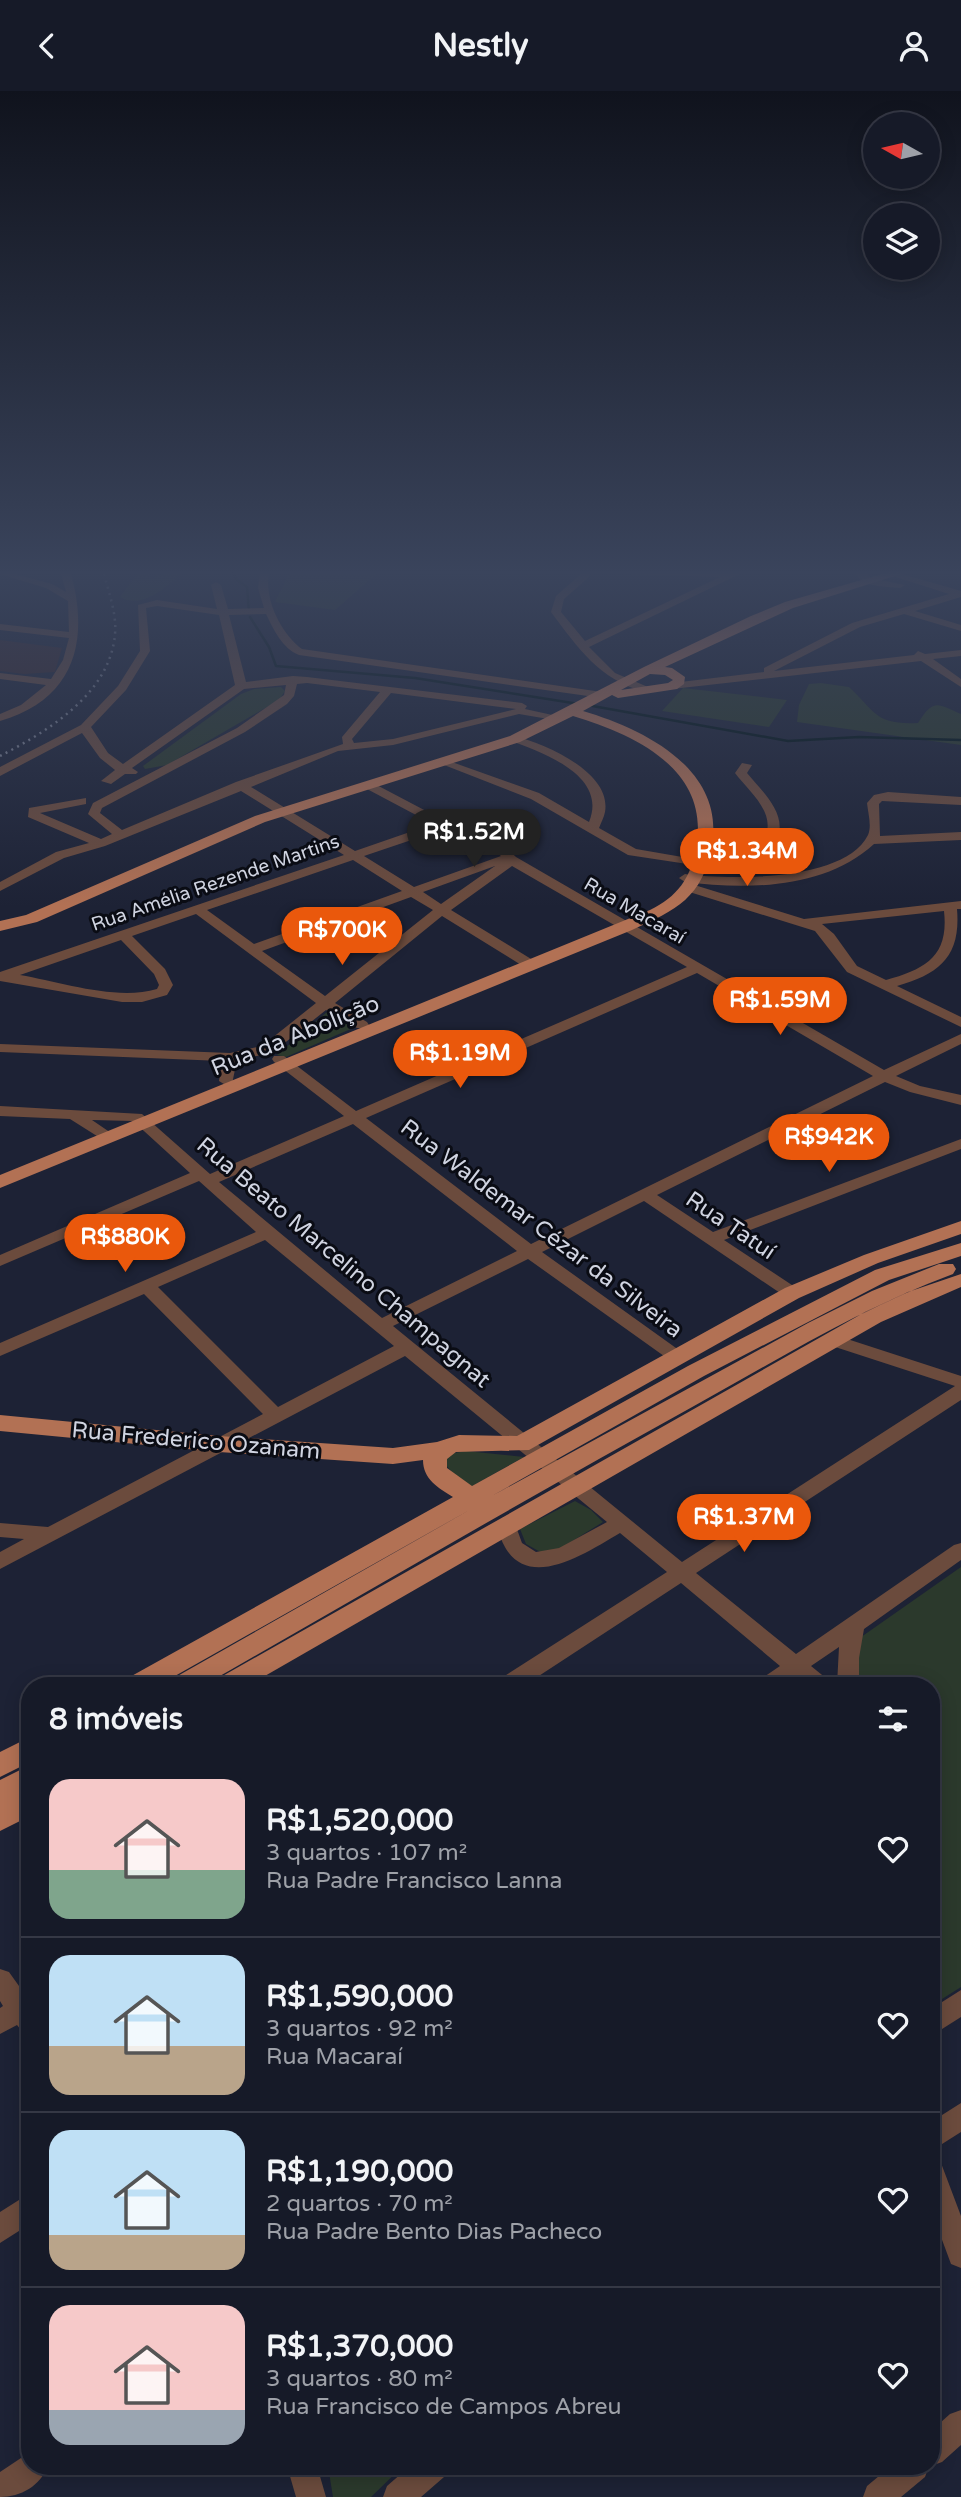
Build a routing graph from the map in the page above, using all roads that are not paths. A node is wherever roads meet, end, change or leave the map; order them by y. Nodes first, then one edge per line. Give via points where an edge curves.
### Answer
1 (24, 682) edge
2 (50, 682) edge
3 (126, 682) edge
4 (240, 682) edge
5 (273, 682) edge
6 (292, 682) edge
7 (317, 682) edge
8 (459, 682) edge
9 (662, 682) edge
10 (55, 683) joint
11 (624, 683) joint
12 (240, 686) junction
13 (0, 687) edge
14 (389, 689) junction
15 (644, 689) junction
16 (508, 704) junction
17 (584, 706) junction
18 (533, 707) junction
19 (519, 711) junction
20 (0, 718) edge
21 (85, 727) junction
22 (515, 739) junction
23 (368, 742) junction
24 (349, 745) junction
25 (445, 763) junction
26 (746, 765) dead end
27 (122, 770) junction
28 (0, 772) edge
29 (160, 775) junction
30 (107, 781) dead end
31 (240, 785) junction
32 (371, 786) junction
33 (82, 801) dead end
34 (961, 801) edge
35 (287, 812) junction
36 (443, 825) junction
37 (592, 829) junction
38 (120, 834) junction
39 (961, 836) edge
40 (871, 841) junction
41 (101, 843) junction
42 (702, 843) junction
43 (354, 855) junction
44 (509, 859) junction
45 (688, 879) junction
46 (445, 881) junction
47 (0, 887) edge
48 (468, 891) junction
49 (412, 893) junction
50 (955, 905) edge
51 (197, 909) junction
52 (440, 911) junction
53 (805, 923) junction
54 (623, 925) junction
55 (0, 926) edge
56 (122, 934) junction
57 (254, 949) junction
58 (527, 963) junction
59 (697, 968) junction
60 (1, 976) edge
61 (885, 985) junction
62 (325, 1003) junction
63 (961, 1023) edge
64 (362, 1025) junction
65 (961, 1038) edge
66 (0, 1048) edge
67 (230, 1057) junction
68 (278, 1057) junction
69 (884, 1076) junction
70 (227, 1081) junction
71 (961, 1101) edge
72 (0, 1111) edge
73 (70, 1112) junction
74 (355, 1116) junction
75 (141, 1120) junction
76 (104, 1135) junction
77 (961, 1144) edge
78 (0, 1172) edge
79 (204, 1178) junction
80 (0, 1182) edge
81 (644, 1194) junction
82 (961, 1227) edge
83 (267, 1233) junction
84 (711, 1239) junction
85 (961, 1249) edge
86 (530, 1252) junction
87 (0, 1261) edge
88 (961, 1264) edge
89 (961, 1280) edge
90 (146, 1286) junction
91 (792, 1293) junction
92 (379, 1326) junction
93 (832, 1340) junction
94 (405, 1348) junction
95 (0, 1350) edge
96 (677, 1357) junction
97 (961, 1382) edge
98 (961, 1391) edge
99 (276, 1416) junction
100 (0, 1423) edge
101 (496, 1424) junction
102 (481, 1442) junction
103 (219, 1444) junction
104 (538, 1457) junction
105 (438, 1461) junction
106 (576, 1488) junction
107 (490, 1510) junction
108 (620, 1524) junction
109 (0, 1530) edge
110 (49, 1534) junction
111 (961, 1550) edge
112 (0, 1561) edge
113 (679, 1572) junction
114 (854, 1625) junction
115 (795, 1667) junction
116 (153, 1677) edge
117 (197, 1677) edge
118 (240, 1677) edge
119 (520, 1677) edge
120 (781, 1677) edge
121 (808, 1677) edge
122 (848, 1677) edge
123 (21, 1753) edge
124 (0, 1766) edge
125 (21, 1781) edge
126 (0, 1794) edge
127 (21, 1806) edge
128 (0, 1819) edge
129 (0, 1980) edge
130 (959, 2006) edge
131 (20, 2014) edge
132 (940, 2018) edge
133 (961, 2116) edge
134 (940, 2131) edge
135 (940, 2196) edge
136 (21, 2214) edge
137 (0, 2229) edge
138 (961, 2253) edge
139 (961, 2425) edge
140 (940, 2443) edge
141 (21, 2475) edge
142 (305, 2475) edge
143 (423, 2475) edge
144 (904, 2475) edge
145 (0, 2491) edge
146 (311, 2497) edge
147 (398, 2497) edge
148 (878, 2497) edge

1 - 13 street
2 - 10 street
3 - 21 street
4 - 12 street
5 - 12 street
6 - 29 street via 283,702
7 - 14 street
8 - 17 street
9 - 15 main road
10 - 20 street via 24,709
11 - 15 street
11 - 17 main road
12 - 27 street
14 - 16 street
14 - 24 street via 351,730 346,739
15 - 17 main road
16 - 18 street
16 - 23 street
17 - 18 street
17 - 19 street
17 - 22 main road
17 - 42 main road, Rua da Abolição via 665,753 690,780 709,823
18 - 19 street
19 - 23 street via 393,742
21 - 27 street via 93,743
21 - 28 street
22 - 25 main road
22 - 37 street via 553,754 580,772 600,807
23 - 24 street
24 - 31 street
25 - 32 main road
25 - 37 street via 536,796
26 - 42 street via 741,773 769,811 773,833 761,839
27 - 29 street
27 - 30 street
29 - 38 street via 97,806 94,814
31 - 35 street
31 - 38 street
32 - 35 main road
32 - 36 street, Rua Macaraí
33 - 41 street via 32,814
34 - 40 street via 878,797 873,803
35 - 43 street
35 - 55 main road via 248,824 31,919
36 - 43 street, Rua Amélia Rezende Martins
36 - 44 street, Rua Macaraí via 484,834
37 - 45 street
38 - 41 street
39 - 40 street
40 - 45 street via 846,859 796,877 744,883
41 - 47 street via 60,855
42 - 45 main road, Rua da Abolição
43 - 49 street
43 - 51 street, Rua Amélia Rezende Martins
44 - 46 street
44 - 48 street
44 - 54 street, Rua Macaraí
45 - 53 street
45 - 54 main road, Rua da Abolição via 663,910
46 - 48 street via 465,884
46 - 49 street
48 - 52 street
49 - 52 street
49 - 57 street
50 - 53 street
50 - 61 street via 957,943 951,954 933,970
51 - 56 street, Rua Amélia Rezende Martins
51 - 57 street
52 - 58 street
52 - 62 street
53 - 61 street via 829,934 852,969
54 - 58 main road, Rua da Abolição
54 - 59 street, Rua Macaraí
56 - 60 street, Rua Amélia Rezende Martins
56 - 60 street via 160,972 166,985 162,992 142,999
57 - 62 street
58 - 64 main road, Rua da Abolição
58 - 68 main road, Rua da Abolição
59 - 69 street, Rua Macaraí
59 - 74 street
61 - 63 street
62 - 64 street
62 - 68 street
64 - 68 main road, Rua da Abolição
65 - 69 street
66 - 67 street
67 - 68 street
67 - 70 street
68 - 70 main road, Rua da Abolição
68 - 74 street, Rua Waldemar Cézar da Silveira
68 - 75 main road, Rua da Abolição
69 - 71 street, Rua Macaraí
69 - 81 street
70 - 75 main road, Rua da Abolição
72 - 73 street
73 - 75 street
73 - 76 street
74 - 79 street
74 - 86 street, Rua Waldemar Cézar da Silveira
75 - 76 main road, Rua da Abolição
75 - 79 street, Rua Beato Marcelino Champagnat
76 - 78 main road, Rua da Abolição
76 - 80 main road, Rua da Abolição
77 - 84 street
79 - 83 street, Rua Beato Marcelino Champagnat
79 - 87 street
81 - 84 street, Rua Tatuí
81 - 86 street
82 - 91 main road
83 - 90 street
83 - 92 street, Rua Beato Marcelino Champagnat
84 - 91 street, Rua Tatuí
85 - 104 main road via 882,1275 839,1295
86 - 92 street
86 - 96 street, Rua Waldemar Cézar da Silveira
88 - 104 main road via 904,1283
89 - 93 main road via 915,1297
90 - 95 street
90 - 99 street
91 - 96 main road
92 - 94 street, Rua Beato Marcelino Champagnat
93 - 97 street
93 - 106 main road
94 - 99 street
94 - 101 street, Rua Beato Marcelino Champagnat
96 - 104 main road
98 - 113 street
99 - 103 street
100 - 103 main road, Rua Frederico Ozanam
101 - 102 main road
101 - 104 street, Rua Beato Marcelino Champagnat
102 - 104 main road
102 - 105 main road via 459,1443
103 - 105 main road, Rua Frederico Ozanam
103 - 110 street
104 - 106 street, Rua Beato Marcelino Champagnat
104 - 107 main road
105 - 107 main road, Rua Frederico Ozanam via 452,1485
106 - 107 main road
106 - 108 street, Rua Beato Marcelino Champagnat
107 - 108 street via 519,1553 546,1561
107 - 116 main road
107 - 117 main road
107 - 118 main road
108 - 113 street, Rua Beato Marcelino Champagnat
109 - 110 street
110 - 112 street
111 - 114 street
113 - 115 street, Rua Beato Marcelino Champagnat
113 - 119 street
114 - 115 street
114 - 122 street
115 - 120 street
115 - 121 street, Rua Beato Marcelino Champagnat
123 - 124 main road
125 - 126 main road
127 - 128 main road
129 - 131 street
130 - 132 street
133 - 134 street
135 - 138 street
136 - 137 street
139 - 140 street
141 - 145 street
142 - 146 street
143 - 147 street
144 - 148 street

